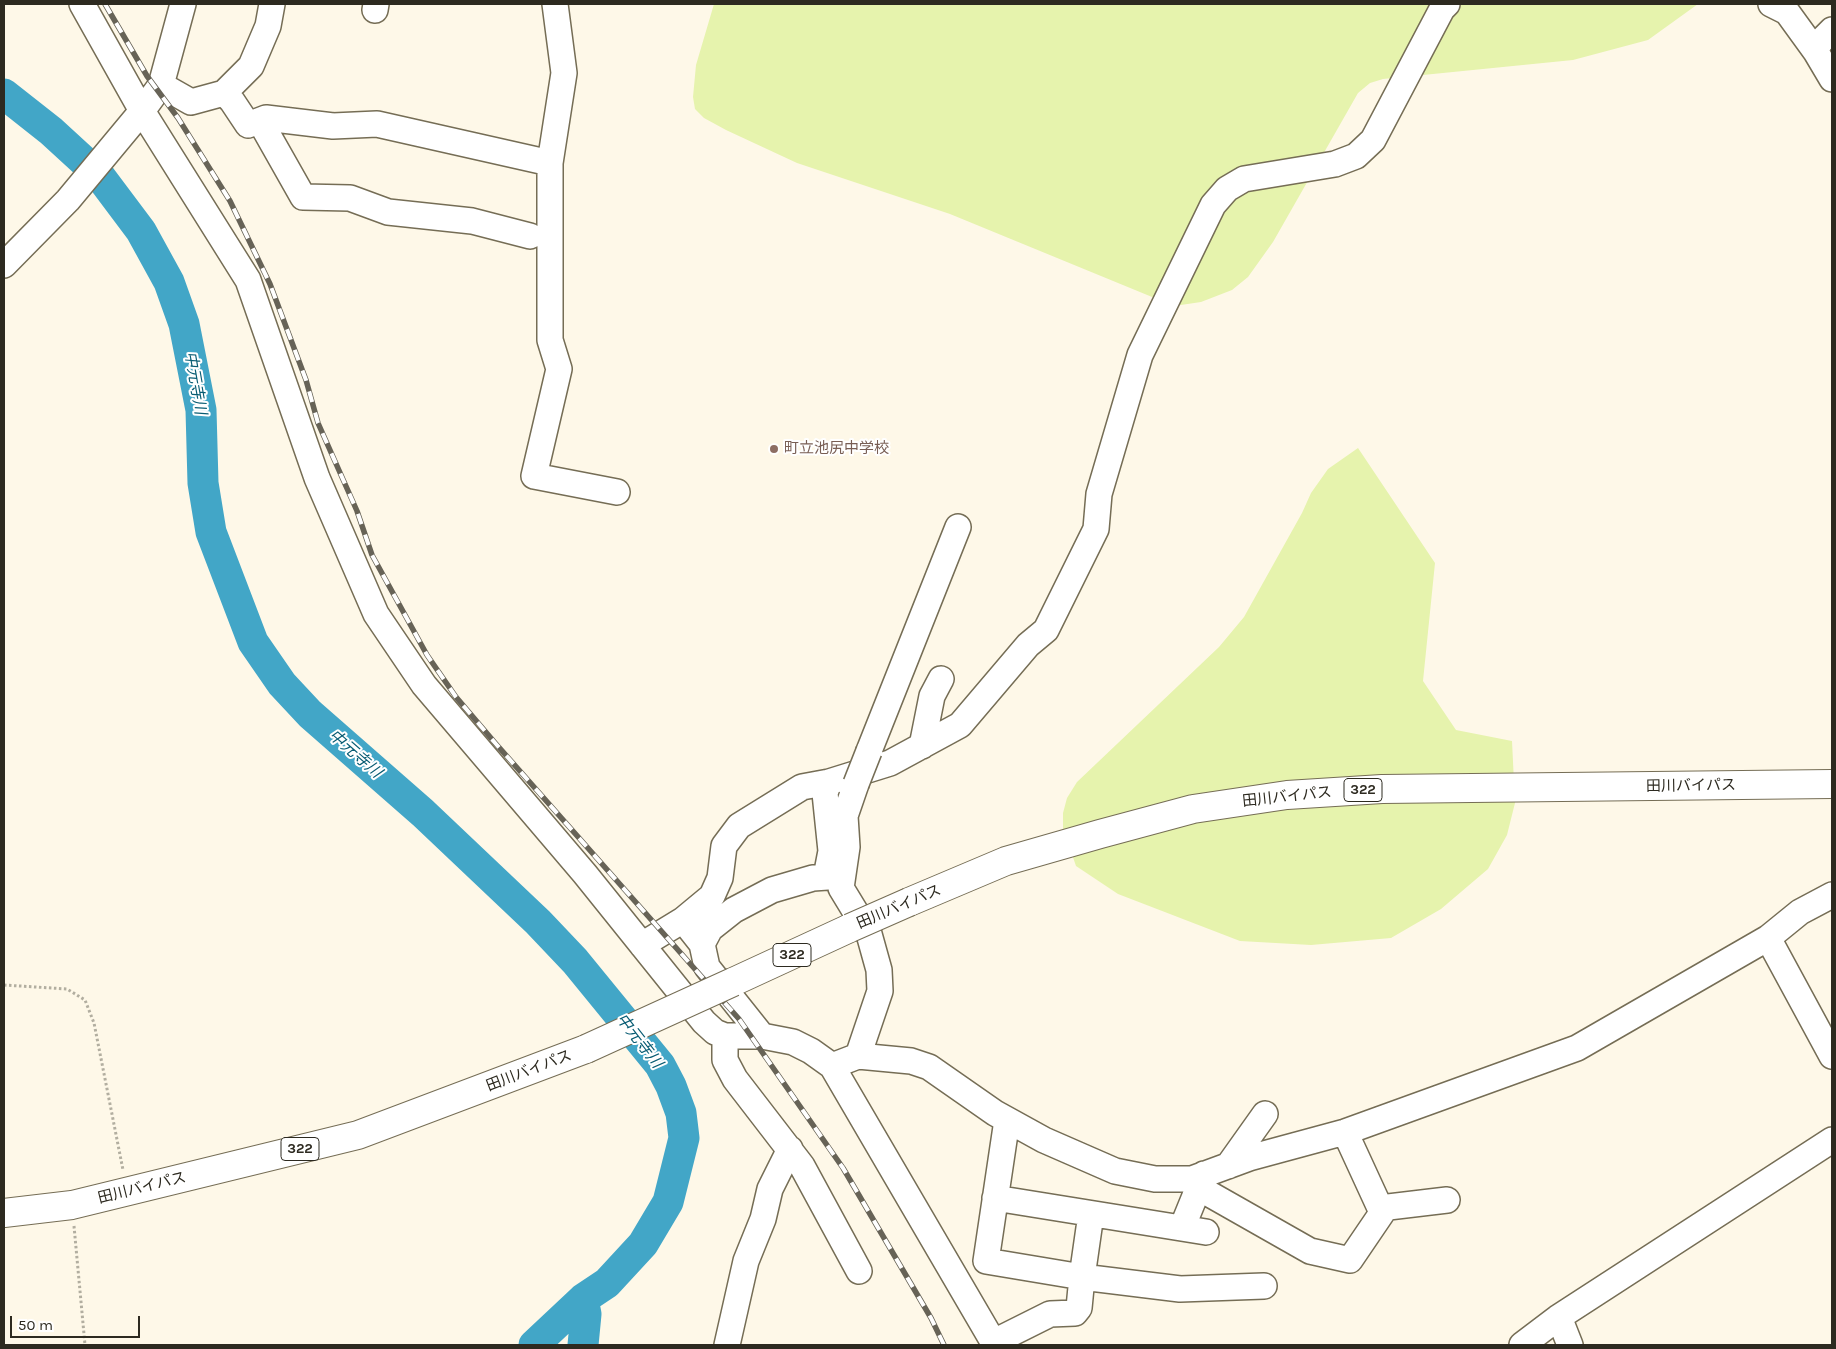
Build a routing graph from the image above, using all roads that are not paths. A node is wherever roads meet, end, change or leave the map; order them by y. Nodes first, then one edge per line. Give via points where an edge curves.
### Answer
1 (82, 4) edge
2 (183, 4) edge
3 (272, 4) edge
4 (555, 4) edge
5 (1448, 4) edge
6 (1771, 4) edge
7 (1832, 30) edge
8 (1816, 52) junction
9 (1832, 78) edge
10 (161, 85) junction
11 (224, 93) junction
12 (142, 111) junction
13 (260, 121) junction
14 (550, 163) junction
15 (530, 236) dead end
16 (4, 265) edge
17 (617, 492) dead end
18 (958, 527) dead end
19 (941, 679) dead end
20 (922, 746) junction
21 (829, 782) junction
22 (1832, 784) edge
23 (835, 876) junction
24 (1832, 895) edge
25 (684, 920) junction
26 (1768, 938) junction
27 (702, 944) junction
28 (642, 945) junction
29 (725, 1036) junction
30 (762, 1036) junction
31 (858, 1056) junction
32 (1832, 1056) edge
33 (832, 1066) junction
34 (1265, 1114) dead end
35 (1007, 1120) junction
36 (1345, 1132) junction
37 (1832, 1140) edge
38 (790, 1150) junction
39 (1228, 1166) junction
40 (1202, 1181) junction
41 (995, 1198) junction
42 (1447, 1200) dead end
43 (1386, 1207) junction
44 (4, 1213) edge
45 (1091, 1214) junction
46 (986, 1261) junction
47 (859, 1270) dead end
48 (1082, 1277) junction
49 (1264, 1286) dead end
50 (970, 1302) junction
51 (1560, 1317) junction
52 (995, 1344) edge
53 (727, 1345) edge
54 (1522, 1345) edge
55 (1570, 1345) edge

1 - 12 street
2 - 10 street
3 - 11 street via 268,26 251,66
4 - 14 street via 564,73
5 - 20 street via 1442,9 1373,140 1356,156 1334,164 1244,179 1227,189 1213,205 1140,355 1099,494 1096,529 1046,630 1028,645 960,725
6 - 8 street via 1787,12
7 - 8 street via 1819,43
8 - 9 street
10 - 11 street via 191,102
10 - 12 street
11 - 13 street via 248,125
12 - 16 street via 68,200
12 - 28 street via 248,280 317,478 376,614 424,685
13 - 14 street via 266,118 333,126 377,124
13 - 15 street via 303,196 350,198 388,212 472,221
14 - 17 street via 550,340 559,369 534,476
18 - 23 street, bridge via 856,784 845,816 847,847
19 - 20 street via 932,696
20 - 21 street via 890,763
21 - 23 street via 825,793
21 - 25 street via 802,787 739,826 724,846 720,878 712,896
22 - 44 highway, 田川バイパス / 322, bridge via 1382,789 1287,795 1193,809 1006,861 850,928 586,1050 358,1135 128,1192
23 - 27 street via 813,878 772,890 734,910 710,929
23 - 31 street via 869,934 879,970 880,991
24 - 26 street via 1800,912
25 - 27 street
25 - 28 street
26 - 32 street
26 - 36 street via 1576,1048
27 - 30 street via 707,967
28 - 29 street via 704,1022
29 - 30 street
29 - 38 street via 725,1060 735,1079
30 - 33 street via 793,1042
31 - 33 street
31 - 35 street via 911,1061 929,1067
33 - 50 street
34 - 39 street
35 - 40 street via 1044,1140 1115,1170 1155,1179
35 - 41 street
36 - 39 street
36 - 43 street via 1380,1208
37 - 51 street
38 - 47 street
38 - 53 street via 770,1189 763,1219 746,1261
39 - 40 street
40 - 43 street via 1310,1251 1350,1260
40 - 45 street via 1194,1230
41 - 45 street
41 - 46 street
42 - 43 street
45 - 48 street
46 - 48 street
46 - 50 street via 976,1272
48 - 49 street via 1180,1289
48 - 52 street via 1076,1313 1050,1314
50 - 52 street
51 - 54 street
51 - 55 street

